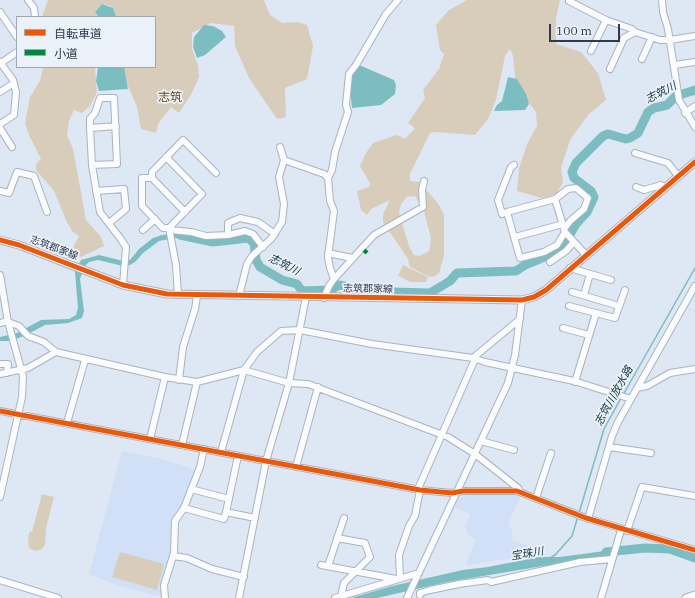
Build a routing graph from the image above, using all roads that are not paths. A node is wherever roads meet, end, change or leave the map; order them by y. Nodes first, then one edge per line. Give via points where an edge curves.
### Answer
1 (28, 0) edge
2 (398, 0) edge
3 (662, 0) edge
4 (569, 1) dead end
5 (0, 12) edge
6 (35, 16) edge
7 (606, 20) junction
8 (634, 32) junction
9 (16, 36) edge
10 (695, 36) edge
11 (652, 37) junction
12 (670, 40) junction
13 (591, 51) dead end
14 (16, 53) edge
15 (642, 59) dead end
16 (0, 62) edge
17 (695, 62) edge
18 (674, 66) junction
19 (610, 69) dead end
20 (14, 83) junction
21 (0, 92) edge
22 (695, 106) edge
23 (685, 113) junction
24 (0, 124) edge
25 (116, 126) junction
26 (695, 127) edge
27 (0, 128) edge
28 (90, 128) junction
29 (12, 147) dead end
30 (280, 147) dead end
31 (635, 153) dead end
32 (166, 157) junction
33 (284, 160) junction
34 (695, 162) edge
35 (92, 165) junction
36 (514, 165) dead end
37 (216, 173) dead end
38 (678, 176) junction
39 (152, 178) junction
40 (328, 178) junction
41 (424, 181) dead end
42 (636, 187) dead end
43 (665, 188) junction
44 (0, 191) edge
45 (96, 191) junction
46 (555, 199) junction
47 (47, 212) dead end
48 (185, 212) junction
49 (507, 212) junction
50 (155, 219) junction
51 (109, 223) junction
52 (143, 230) dead end
53 (565, 230) junction
54 (170, 233) junction
55 (275, 234) junction
56 (228, 235) junction
57 (514, 237) junction
58 (0, 240) edge
59 (573, 240) junction
60 (261, 248) junction
61 (328, 253) junction
62 (586, 255) junction
63 (352, 258) junction
64 (550, 262) dead end
65 (570, 268) junction
66 (590, 274) junction
67 (0, 275) edge
68 (334, 279) junction
69 (611, 280) dead end
70 (123, 285) junction
71 (695, 286) edge
72 (1, 290) edge
73 (625, 290) dead end
74 (572, 292) dead end
75 (178, 295) junction
76 (197, 296) junction
77 (239, 296) junction
78 (324, 296) junction
79 (584, 296) junction
80 (306, 297) junction
81 (522, 300) junction
82 (569, 306) dead end
83 (620, 306) junction
84 (596, 313) junction
85 (520, 319) junction
86 (8, 321) junction
87 (0, 323) edge
88 (563, 328) dead end
89 (300, 330) junction
90 (589, 335) junction
91 (56, 352) junction
92 (474, 358) junction
93 (85, 360) junction
94 (0, 364) edge
95 (512, 367) junction
96 (22, 369) junction
97 (695, 369) edge
98 (244, 370) junction
99 (7, 373) junction
100 (0, 374) edge
101 (165, 377) junction
102 (179, 380) junction
103 (197, 382) junction
104 (576, 382) junction
105 (289, 383) junction
106 (318, 387) junction
107 (637, 388) junction
108 (628, 398) junction
109 (0, 411) edge
110 (19, 414) junction
111 (67, 423) junction
112 (442, 434) junction
113 (150, 439) junction
114 (481, 441) junction
115 (182, 445) junction
116 (609, 447) junction
117 (204, 449) junction
118 (514, 450) dead end
119 (221, 452) junction
120 (551, 453) dead end
121 (651, 453) dead end
122 (475, 454) junction
123 (238, 456) junction
124 (266, 461) junction
125 (296, 467) junction
126 (191, 489) junction
127 (419, 490) junction
128 (457, 492) junction
129 (520, 492) junction
130 (695, 496) edge
131 (0, 497) edge
132 (536, 498) junction
133 (229, 499) junction
134 (184, 508) junction
135 (226, 512) junction
136 (255, 518) junction
137 (344, 518) dead end
138 (587, 519) junction
139 (624, 531) junction
140 (337, 538) junction
141 (695, 550) edge
142 (173, 556) junction
143 (612, 558) junction
144 (321, 565) dead end
145 (328, 566) junction
146 (355, 571) junction
147 (418, 576) junction
148 (244, 577) junction
149 (399, 579) junction
150 (0, 580) edge
151 (695, 594) edge
152 (408, 596) edge
153 (420, 596) edge
154 (338, 597) edge
155 (58, 598) edge
156 (165, 598) edge
157 (239, 598) edge
158 (600, 598) edge
159 (686, 598) edge

1 - 6 street via 34,8
2 - 40 street via 386,14 349,74 346,105 348,112
3 - 12 street
4 - 7 street
5 - 9 street
7 - 8 street
7 - 13 street
8 - 11 street
8 - 19 street via 624,38
10 - 12 street
11 - 12 street
11 - 15 street
12 - 18 street
14 - 16 street
16 - 20 street
17 - 18 street
18 - 23 street via 677,92
20 - 21 street
20 - 24 street via 14,115
22 - 23 street
23 - 26 street
25 - 28 street
25 - 28 street via 114,98 100,98 90,118
25 - 35 street via 117,164
27 - 29 street
28 - 35 street
30 - 33 street
31 - 38 street via 668,163
32 - 37 street via 183,140
32 - 39 street via 152,172
32 - 48 street via 202,194
33 - 40 street via 324,174
33 - 55 street via 279,177 284,214
34 - 38 main road, 志筑郡家線
35 - 45 street
36 - 49 street via 498,200 502,214
38 - 43 main road, 志筑郡家線
39 - 48 street
39 - 50 street via 142,178 142,206
40 - 61 street via 334,211
41 - 63 street via 422,207 374,235
42 - 43 street via 644,190 661,185
43 - 62 main road, 志筑郡家線
44 - 47 street via 9,194 17,172 34,176
45 - 51 street via 100,212
45 - 51 street via 124,189 126,209
46 - 49 street
46 - 53 street
46 - 53 street via 571,188 576,188 587,196 584,209 570,221
48 - 54 street
49 - 57 street
50 - 52 street
50 - 54 street
51 - 70 street via 126,247
53 - 57 street
53 - 57 street via 557,245 544,252 520,258
53 - 59 street
54 - 56 street
54 - 75 street
55 - 56 street via 258,222 240,218 228,223
55 - 60 street
56 - 60 street via 245,231 253,234
58 - 70 main road, 志筑郡家線
59 - 62 street
59 - 64 street via 566,251
60 - 77 street via 246,264
61 - 63 street
61 - 68 street
62 - 65 main road, 志筑郡家線
63 - 68 street
65 - 66 street
65 - 81 main road, 志筑郡家線 via 542,293
66 - 69 street
66 - 79 street
67 - 72 street
68 - 78 street
70 - 75 main road, 志筑郡家線
71 - 107 street
72 - 86 street
73 - 83 street
74 - 79 street
75 - 76 main road, 志筑郡家線
76 - 77 main road, 志筑郡家線
76 - 102 street via 183,347
77 - 80 main road, 志筑郡家線
78 - 80 main road, 志筑郡家線
78 - 81 main road, 志筑郡家線
79 - 83 street
80 - 89 street
81 - 85 street
82 - 84 street
83 - 84 street via 615,318
84 - 90 street
85 - 92 street
85 - 95 street
86 - 87 street
86 - 91 street
86 - 96 street
88 - 90 street
89 - 92 street via 372,344
89 - 98 street via 280,332 257,352
89 - 105 street
90 - 104 street
91 - 93 street
91 - 96 street
92 - 95 street
92 - 112 street
93 - 101 street
93 - 111 street
94 - 99 street via 8,364
95 - 104 street
95 - 114 street via 504,392
96 - 99 street
96 - 110 street via 23,390
97 - 107 street via 670,373 647,386
98 - 103 street
98 - 105 street
98 - 119 street
99 - 100 street
101 - 102 street
101 - 113 street
102 - 103 street
103 - 115 street
104 - 108 street
105 - 106 street
105 - 124 street
106 - 112 street
106 - 125 street
107 - 108 street
108 - 116 street
109 - 110 street
110 - 111 street
110 - 131 street
111 - 113 street
112 - 122 street
112 - 127 street
113 - 115 street
114 - 118 street
114 - 122 street
115 - 117 street
116 - 121 street
116 - 138 street
117 - 119 street
117 - 126 street
119 - 123 street
120 - 132 street
122 - 128 street
122 - 129 street
123 - 124 street
123 - 133 street
124 - 125 street
124 - 136 street
125 - 127 street
126 - 133 street
126 - 134 street
127 - 128 street
127 - 149 street via 415,516 399,555
128 - 129 street
128 - 147 street
129 - 132 street
130 - 139 street via 642,487
132 - 138 street
133 - 135 street
134 - 135 street via 224,519
134 - 142 street via 175,521
135 - 136 street
136 - 148 street
137 - 140 street
138 - 139 street
139 - 141 street
139 - 143 street
140 - 145 street
140 - 146 street via 365,543 370,557
142 - 148 street via 187,558 212,569
142 - 156 street via 164,585
143 - 153 street via 580,562 491,582 488,580 459,584 420,593
143 - 158 street
144 - 145 street
145 - 146 street
146 - 149 street
146 - 154 street via 344,583
147 - 149 street
147 - 152 street
148 - 157 street
149 - 154 street
150 - 155 street
151 - 159 main road
152 - 153 street

